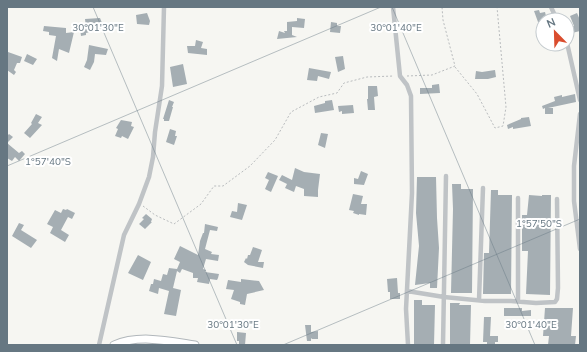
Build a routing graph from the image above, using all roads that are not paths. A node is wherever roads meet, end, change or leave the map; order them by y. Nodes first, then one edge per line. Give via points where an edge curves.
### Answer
1 (164, 7) edge
2 (393, 7) edge
3 (569, 52) edge
4 (580, 100) edge
5 (580, 114) edge
6 (579, 124) edge
7 (446, 176) dead end
8 (483, 188) dead end
9 (518, 198) dead end
10 (557, 199) dead end
11 (580, 249) edge
12 (407, 291) junction
13 (444, 297) junction
14 (479, 300) junction
15 (518, 302) junction
16 (99, 345) edge
17 (114, 345) edge
18 (195, 345) edge
19 (408, 345) edge
20 (443, 345) edge

1 - 16 street via 162,86 149,178 124,235
2 - 12 street via 400,76 411,96 412,193
3 - 4 street
5 - 6 street
6 - 11 street via 574,166 574,201
7 - 13 street
8 - 14 street
9 - 15 street
10 - 15 street via 558,299 550,303
12 - 13 street
12 - 19 street
13 - 14 street
13 - 20 street
14 - 15 street
17 - 18 main road via 138,339

